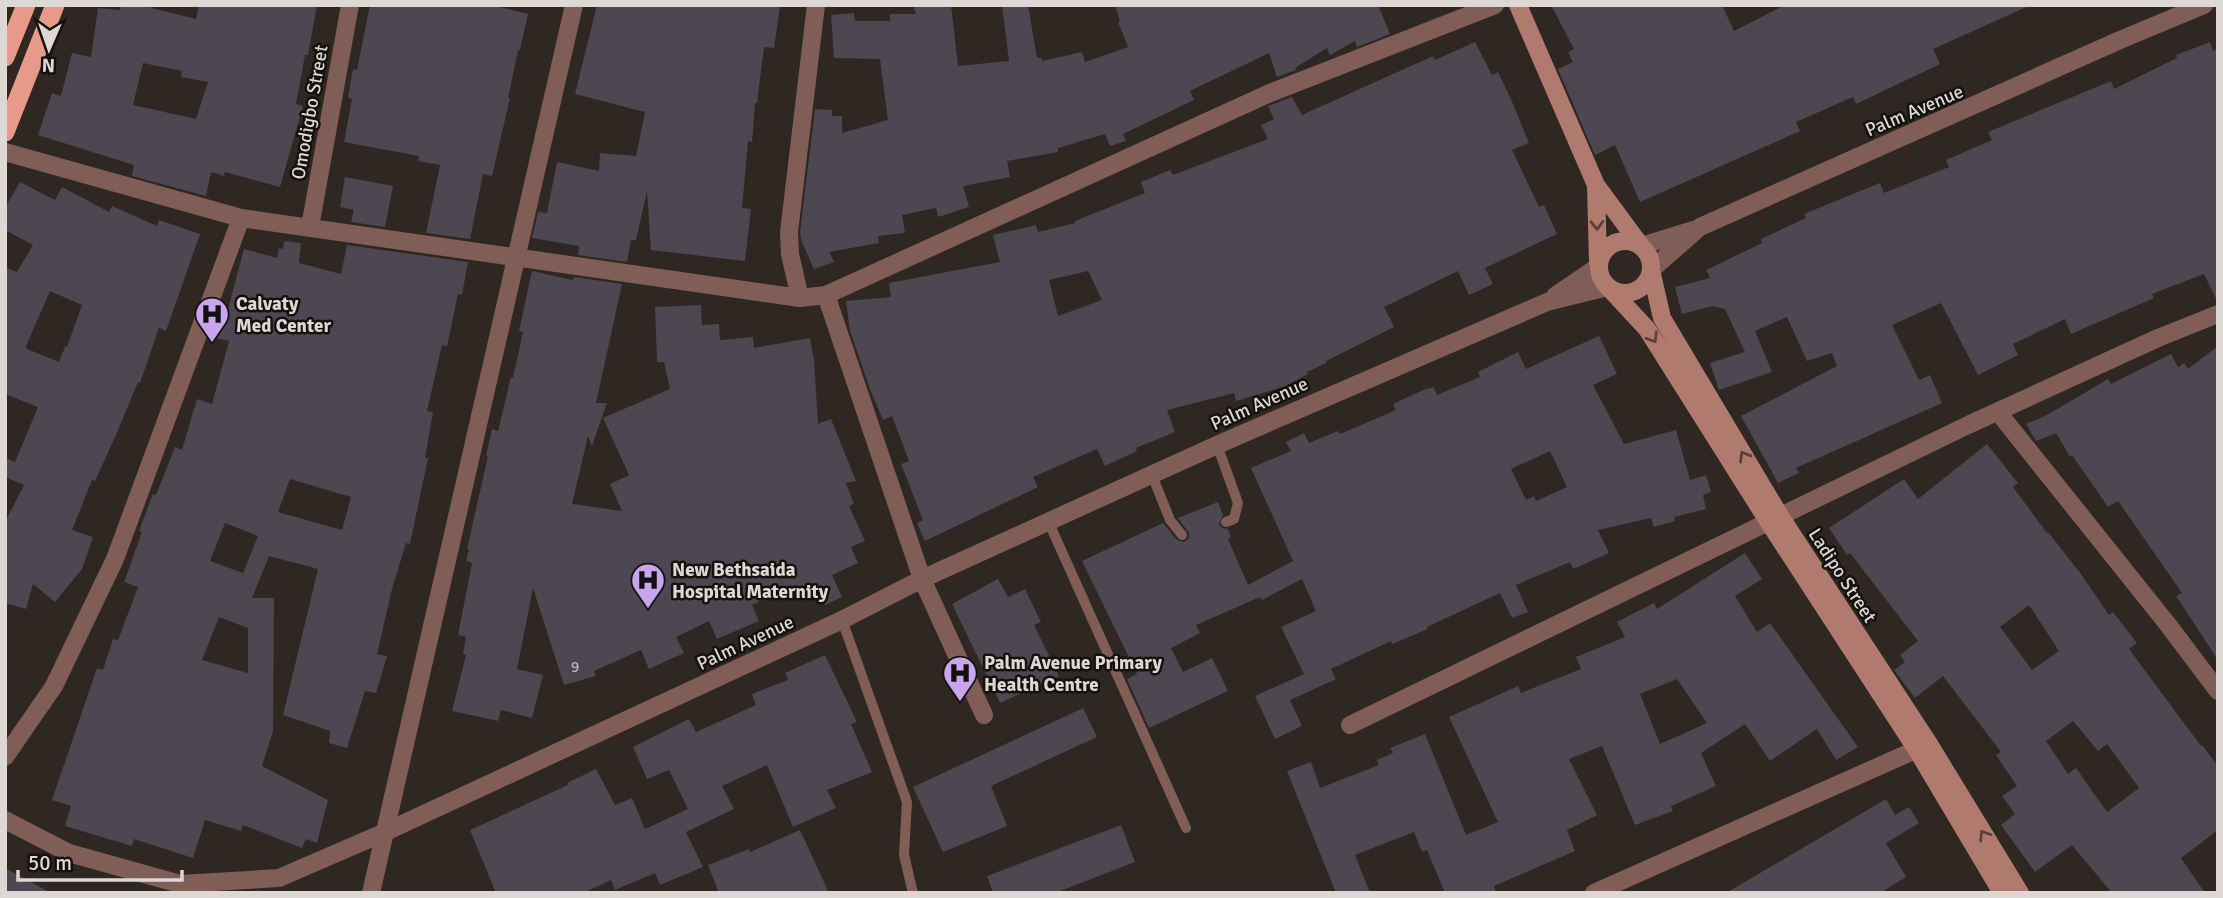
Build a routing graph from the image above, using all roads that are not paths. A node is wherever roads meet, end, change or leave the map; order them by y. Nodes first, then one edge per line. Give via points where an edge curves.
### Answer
1 (26, 5) edge
2 (55, 5) edge
3 (350, 5) edge
4 (574, 5) edge
5 (816, 5) edge
6 (1495, 5) edge
7 (1518, 5) edge
8 (2204, 5) edge
9 (5, 57) edge
10 (5, 132) edge
11 (5, 152) edge
12 (1596, 185) junction
13 (242, 218) junction
14 (310, 227) junction
15 (1700, 228) junction
16 (1641, 246) junction
17 (517, 258) junction
18 (1598, 266) junction
19 (1651, 270) junction
20 (1608, 287) junction
21 (826, 295) junction
22 (800, 298) junction
23 (1546, 302) junction
24 (2217, 316) edge
25 (1998, 412) junction
26 (1217, 444) junction
27 (1152, 475) junction
28 (1774, 519) junction
29 (1226, 522) dead end
30 (1049, 523) junction
31 (1182, 535) dead end
32 (922, 579) junction
33 (842, 620) junction
34 (2218, 691) edge
35 (984, 715) dead end
36 (1350, 725) dead end
37 (1923, 747) junction
38 (5, 757) edge
39 (5, 820) edge
40 (1186, 828) dead end
41 (383, 833) junction
42 (371, 893) edge
43 (913, 893) edge
44 (1594, 893) edge
45 (2002, 893) edge
46 (2020, 893) edge

1 - 9 highway
2 - 10 highway
3 - 14 street, Omodigbo Street
4 - 17 street
5 - 22 street via 789,232
6 - 21 street via 1270,93
7 - 12 main road
8 - 15 street, Palm Avenue
11 - 13 street
12 - 16 main road
12 -> 18 main road
13 - 14 street
13 - 38 street via 115,559 54,686
14 - 17 street
15 - 16 street
15 - 19 street, Palm Avenue
16 - 18 main road via 1618,242 1604,251
16 - 19 main road
17 - 22 street
17 - 41 street
18 - 20 main road
18 - 23 street
19 - 20 main road via 1638,289 1622,293
28 -> 19 main road, Ladipo Street via 1662,318
20 - 23 street, Palm Avenue
20 -> 28 main road, Ladipo Street via 1647,328
21 - 22 street
21 - 32 street
23 - 26 street, Palm Avenue
24 - 25 street via 2158,338
25 - 28 street
25 - 34 street
26 - 27 street, Palm Avenue
26 - 29 lane via 1238,503 1234,519
27 - 30 street, Palm Avenue
27 - 31 lane via 1170,520
28 - 36 street
28 - 37 main road, Ladipo Street
30 - 32 street, Palm Avenue
30 - 40 lane
32 - 33 street, Palm Avenue
32 - 35 street
33 - 41 street, Palm Avenue
33 - 43 lane via 907,802 904,855
37 - 44 street
37 - 45 main road, Ladipo Street
46 -> 37 main road, Ladipo Street
39 - 41 street, Palm Avenue via 69,853 180,884 279,877
41 - 42 street

